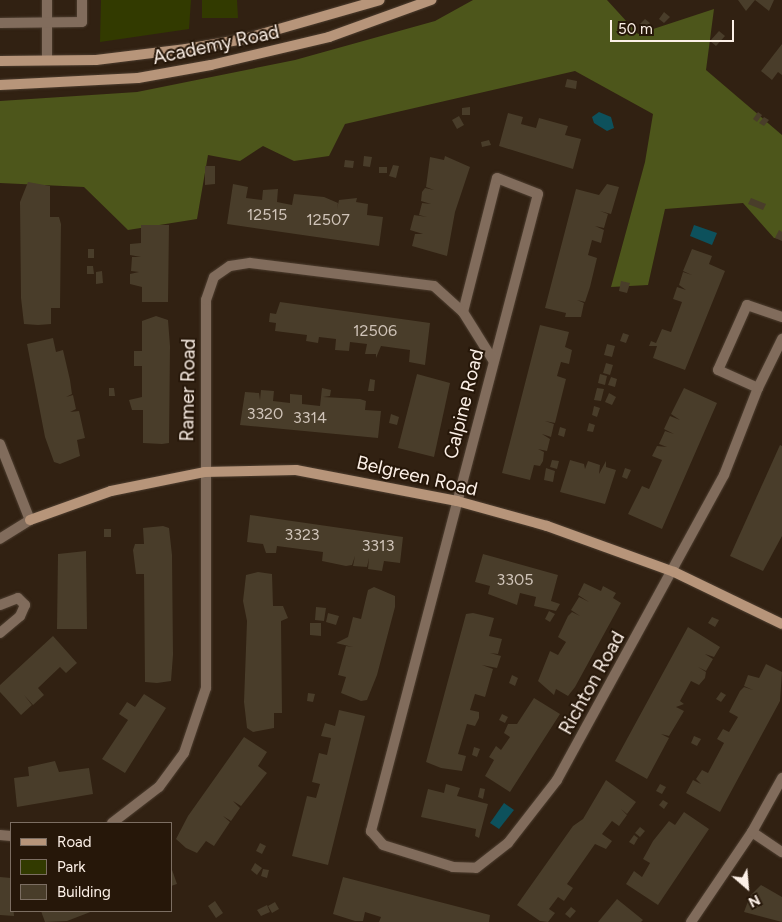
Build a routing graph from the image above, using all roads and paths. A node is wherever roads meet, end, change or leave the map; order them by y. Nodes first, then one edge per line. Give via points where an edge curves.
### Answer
1 (47, 0) edge
2 (82, 0) edge
3 (380, 0) edge
4 (431, 0) edge
5 (0, 23) edge
6 (47, 23) junction
7 (47, 60) junction
8 (0, 61) edge
9 (0, 85) edge
10 (462, 312) junction
11 (782, 316) edge
12 (782, 339) edge
13 (493, 360) junction
14 (758, 388) junction
15 (0, 444) edge
16 (204, 472) junction
17 (457, 501) junction
18 (30, 520) junction
19 (0, 539) edge
20 (674, 572) junction
21 (0, 605) edge
22 (782, 624) edge
23 (0, 633) edge
24 (782, 778) edge
25 (113, 822) edge
26 (372, 829) joint
27 (752, 832) junction
28 (782, 852) edge
29 (691, 922) edge

1 - 6 street
2 - 6 street via 82,22
3 - 7 main road, Academy Road via 234,41 130,56
4 - 9 main road, Academy Road via 329,37 211,65 138,78
5 - 6 street
6 - 7 street
7 - 8 main road, Academy Road
10 - 13 street, Ramer Road
10 - 13 street, Calpine Road via 498,178 538,194
10 - 16 street, Ramer Road via 434,286 250,263 230,266 214,277 206,300
11 - 14 street via 747,305 718,370
12 - 14 street, Richton Road
13 - 17 street, Calpine Road
14 - 20 street, Richton Road via 724,475
15 - 18 street
16 - 17 main road, Belgreen Road via 296,470
16 - 18 main road, Belgreen Road via 111,491
16 - 25 street, Ramer Road via 206,688 184,753 159,787
17 - 20 main road, Belgreen Road via 547,526
17 - 26 street, Calpine Road
18 - 19 street
20 - 22 main road, Belgreen Road
20 - 26 street, Richton Road via 557,780 508,844 476,868 453,867 383,845
21 - 23 street via 18,598 25,605 20,616
24 - 27 street
27 - 28 street
27 - 29 street

